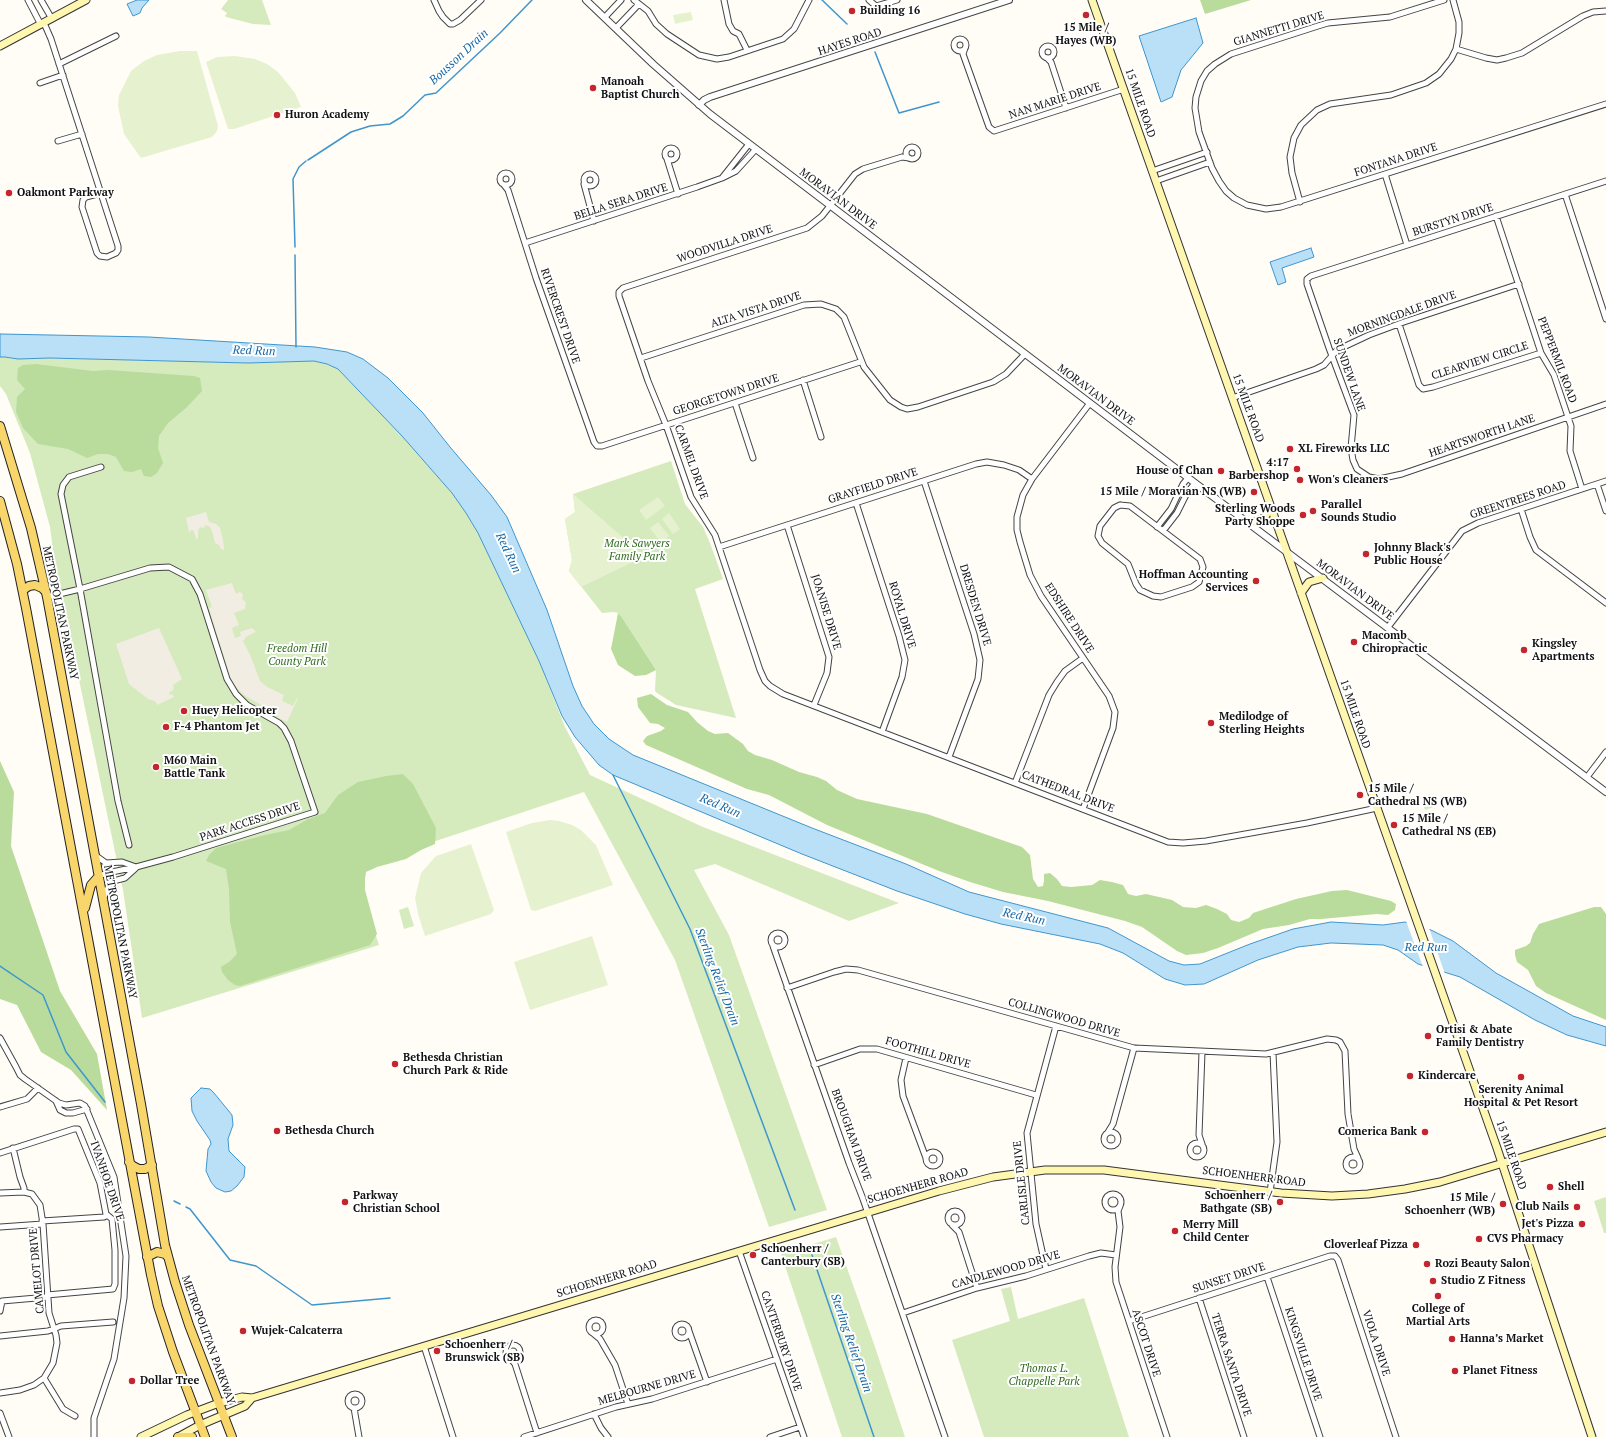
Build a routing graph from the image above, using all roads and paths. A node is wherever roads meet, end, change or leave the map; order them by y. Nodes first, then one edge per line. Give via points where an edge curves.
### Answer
1 (28, 0) edge
2 (41, 0) edge
3 (86, 0) edge
4 (434, 0) edge
5 (481, 0) edge
6 (586, 0) edge
7 (621, 0) edge
8 (634, 0) edge
9 (724, 0) edge
10 (809, 0) edge
11 (869, 0) edge
12 (897, 0) edge
13 (1009, 0) edge
14 (1092, 0) edge
15 (1444, 0) edge
16 (1453, 0) edge
17 (639, 4) junction
18 (1606, 12) edge
19 (604, 17) junction
20 (52, 19) junction
21 (43, 24) junction
22 (616, 28) junction
23 (116, 36) dead end
24 (0, 46) edge
25 (965, 48) junction
26 (1456, 49) junction
27 (747, 50) junction
28 (959, 50) junction
29 (964, 54) junction
30 (1050, 58) dead end
31 (60, 64) junction
32 (63, 75) junction
33 (40, 83) dead end
34 (1124, 90) junction
35 (1606, 104) edge
36 (699, 105) junction
37 (1066, 108) junction
38 (82, 134) junction
39 (58, 141) dead end
40 (750, 144) junction
41 (756, 149) junction
42 (906, 151) junction
43 (1207, 152) junction
44 (902, 157) junction
45 (909, 158) junction
46 (671, 162) junction
47 (1210, 162) junction
48 (1152, 171) junction
49 (1385, 174) junction
50 (722, 178) junction
51 (1156, 181) junction
52 (1606, 181) edge
53 (510, 184) junction
54 (584, 184) junction
55 (504, 185) junction
56 (592, 186) junction
57 (508, 190) junction
58 (586, 191) junction
59 (101, 192) junction
60 (678, 194) junction
61 (1565, 194) junction
62 (1300, 202) junction
63 (830, 206) junction
64 (1496, 216) junction
65 (594, 221) junction
66 (526, 243) junction
67 (1407, 245) junction
68 (1307, 279) joint
69 (1519, 284) junction
70 (619, 292) joint
71 (1606, 319) edge
72 (1398, 324) junction
73 (1541, 353) junction
74 (1025, 354) junction
75 (1332, 355) junction
76 (641, 358) junction
77 (860, 362) junction
78 (803, 380) junction
79 (1232, 398) junction
80 (735, 403) junction
81 (1090, 403) junction
82 (1606, 404) edge
83 (1568, 417) junction
84 (666, 425) junction
85 (0, 426) edge
86 (821, 437) dead end
87 (598, 446) joint
88 (753, 458) dead end
89 (101, 467) dead end
90 (1364, 475) joint
91 (1188, 478) junction
92 (1032, 479) junction
93 (924, 481) junction
94 (1606, 481) edge
95 (1194, 483) junction
96 (1597, 484) junction
97 (1582, 489) junction
98 (0, 501) edge
99 (1269, 502) junction
100 (856, 503) junction
101 (1521, 509) junction
102 (1606, 511) edge
103 (1249, 523) junction
104 (787, 525) junction
105 (1158, 527) junction
106 (1163, 531) junction
107 (720, 547) junction
108 (1286, 550) junction
109 (1323, 578) junction
110 (80, 589) junction
111 (23, 590) junction
112 (46, 594) junction
113 (1301, 594) junction
114 (1606, 602) edge
115 (1388, 627) junction
116 (1083, 658) junction
117 (765, 681) joint
118 (814, 705) junction
119 (882, 732) junction
120 (1606, 752) edge
121 (948, 757) junction
122 (1587, 777) junction
123 (1015, 783) junction
124 (1606, 792) edge
125 (1376, 808) junction
126 (1083, 809) junction
127 (129, 845) dead end
128 (95, 855) junction
129 (136, 867) junction
130 (99, 876) junction
131 (103, 901) junction
132 (84, 917) junction
133 (773, 946) junction
134 (782, 946) junction
135 (776, 955) junction
136 (787, 988) junction
137 (1056, 1026) junction
138 (0, 1038) edge
139 (1134, 1048) junction
140 (1202, 1052) junction
141 (1273, 1053) junction
142 (906, 1058) junction
143 (814, 1065) junction
144 (38, 1088) junction
145 (1036, 1095) junction
146 (56, 1101) junction
147 (0, 1107) edge
148 (87, 1109) junction
149 (1113, 1124) junction
150 (1108, 1132) junction
151 (1606, 1132) edge
152 (1116, 1133) junction
153 (1199, 1135) junction
154 (1193, 1143) junction
155 (1202, 1144) junction
156 (13, 1148) junction
157 (923, 1149) junction
158 (1354, 1149) junction
159 (932, 1152) junction
160 (0, 1153) edge
161 (926, 1158) junction
162 (1349, 1158) junction
163 (1358, 1158) junction
164 (129, 1162) junction
165 (1502, 1163) junction
166 (152, 1165) junction
167 (1030, 1172) junction
168 (24, 1192) junction
169 (1270, 1192) junction
170 (0, 1193) edge
171 (1120, 1206) junction
172 (1114, 1210) junction
173 (868, 1212) junction
174 (107, 1215) junction
175 (1118, 1216) junction
176 (961, 1222) junction
177 (42, 1223) junction
178 (952, 1225) junction
179 (0, 1227) edge
180 (959, 1232) junction
181 (739, 1251) junction
182 (1116, 1255) junction
183 (1335, 1256) joint
184 (147, 1257) junction
185 (168, 1257) junction
186 (1046, 1269) junction
187 (1267, 1276) junction
188 (977, 1288) junction
189 (47, 1296) junction
190 (1199, 1298) junction
191 (0, 1311) edge
192 (903, 1312) junction
193 (1129, 1321) junction
194 (113, 1322) dead end
195 (54, 1329) junction
196 (0, 1330) edge
197 (602, 1331) junction
198 (690, 1331) junction
199 (594, 1334) junction
200 (0, 1336) edge
201 (684, 1338) junction
202 (600, 1339) junction
203 (693, 1340) junction
204 (424, 1346) junction
205 (519, 1357) junction
206 (510, 1358) junction
207 (777, 1359) junction
208 (516, 1364) junction
209 (44, 1378) junction
210 (706, 1382) junction
211 (0, 1393) edge
212 (252, 1398) junction
213 (219, 1403) junction
214 (628, 1404) junction
215 (354, 1408) dead end
216 (195, 1412) junction
217 (0, 1413) edge
218 (594, 1414) junction
219 (224, 1415) junction
220 (75, 1416) dead end
221 (200, 1425) junction
222 (800, 1427) junction
223 (537, 1433) junction
224 (9, 1437) edge
225 (94, 1437) edge
226 (141, 1437) edge
227 (178, 1437) edge
228 (192, 1437) edge
229 (205, 1437) edge
230 (232, 1437) edge
231 (359, 1437) edge
232 (453, 1437) edge
233 (524, 1437) edge
234 (608, 1437) edge
235 (770, 1437) edge
236 (804, 1437) edge
237 (945, 1437) edge
238 (1167, 1437) edge
239 (1244, 1437) edge
240 (1320, 1437) edge
241 (1396, 1437) edge
242 (1592, 1437) edge

1 - 21 street
2 - 20 street
3 - 20 main road
4 - 5 street via 443,17 453,24
6 - 19 street, MORAVIAN DRIVE
7 - 19 street
8 - 17 street
9 - 27 street via 729,24 733,31 739,34
10 - 27 street via 794,29 788,34 776,42
11 - 12 street via 876,6
13 - 36 street, HAYES ROAD via 710,97
14 - 34 main road, 15 MILE ROAD
15 - 43 street, GIANNETTI DRIVE via 1395,16 1328,23 1231,54 1215,64 1201,81 1195,108 1196,120
16 - 26 street via 1459,22
17 - 22 street
17 - 27 street via 648,11 661,30 699,55 723,58
18 - 26 street via 1593,12 1583,16 1522,53 1506,58 1497,60
19 - 22 street, MORAVIAN DRIVE
20 - 21 main road
21 - 24 main road
21 - 31 street
22 - 36 street, MORAVIAN DRIVE
23 - 31 street
25 - 28 street
25 - 28 street via 964,40 960,39 954,45
25 - 29 street
26 - 62 street via 1445,68 1426,83 1383,97 1330,104 1310,116 1294,138 1290,157
28 - 29 street
29 - 37 street, NAN MARIE DRIVE via 992,130 997,131
30 - 37 street
31 - 32 street
32 - 33 street
32 - 38 street
34 - 37 street, NAN MARIE DRIVE
34 - 48 main road, 15 MILE ROAD
35 - 49 street, FONTANA DRIVE
36 - 40 street, MORAVIAN DRIVE
38 - 39 street
38 - 59 street
40 - 41 street, MORAVIAN DRIVE
40 - 50 street
41 - 50 street, BELLA SERA DRIVE via 736,171
41 - 63 street, MORAVIAN DRIVE
42 - 44 street
42 - 45 street
42 - 45 street via 913,147 917,150 916,158
43 - 47 street, FONTANA DRIVE
43 - 48 street
44 - 45 street
44 - 63 street, WOODVILLA DRIVE via 855,174
46 - 46 street via 665,151 672,147 677,153
46 - 60 street
47 - 51 street
47 - 62 street, FONTANA DRIVE via 1222,186 1240,202 1273,209
48 - 51 main road, 15 MILE ROAD
49 - 62 street, FONTANA DRIVE
49 - 67 street
50 - 60 street, BELLA SERA DRIVE
51 - 79 main road, 15 MILE ROAD
52 - 61 street, BURSTYN DRIVE
53 - 55 street
53 - 55 street via 512,176 505,172 500,178
53 - 57 street
54 - 56 street
54 - 56 street via 585,176 593,175 596,180
54 - 58 street
55 - 57 street, RIVERCREST DRIVE
56 - 58 street
57 - 66 street, RIVERCREST DRIVE
58 - 65 street
59 - 59 street via 118,246 116,253 107,257 97,253 82,207 86,197
60 - 65 street, BELLA SERA DRIVE
61 - 64 street, BURSTYN DRIVE
61 - 71 street
63 - 70 street, WOODVILLA DRIVE via 807,228 623,288
63 - 74 street, MORAVIAN DRIVE
64 - 67 street, BURSTYN DRIVE
64 - 69 street, PEPPERMIL ROAD
65 - 66 street, BELLA SERA DRIVE
66 - 87 street, RIVERCREST DRIVE via 594,442
67 - 68 street, BURSTYN DRIVE
68 - 75 street, SUNDEW LANE
69 - 72 street, MORNINGDALE DRIVE
69 - 73 street, PEPPERMIL ROAD
70 - 76 street, CARMEL DRIVE
72 - 73 street, CLEARVIEW CIRCLE via 1419,385 1423,388
72 - 75 street, MORNINGDALE DRIVE via 1337,350
73 - 83 street, PEPPERMIL ROAD via 1554,375
74 - 77 street, ALTA VISTA DRIVE via 1006,374 993,382 907,409 890,400
74 - 81 street, MORAVIAN DRIVE
75 - 79 street, MORNINGDALE DRIVE via 1324,365 1308,373
75 - 90 street, SUNDEW LANE via 1354,414 1351,448 1353,460
76 - 77 street, ALTA VISTA DRIVE via 814,303 828,305 844,317
76 - 84 street, CARMEL DRIVE
77 - 78 street, GEORGETOWN DRIVE
78 - 80 street, GEORGETOWN DRIVE
78 - 86 street
79 - 99 main road, 15 MILE ROAD
80 - 84 street, GEORGETOWN DRIVE
80 - 88 street
81 - 91 street, MORAVIAN DRIVE
81 - 92 street, EDSHIRE DRIVE
82 - 83 street, HEARTSWORTH LANE
83 - 90 street, HEARTSWORTH LANE via 1402,474 1379,479
83 - 97 street, PEPPERMIL ROAD via 1572,430 1570,451
84 - 87 street, GEORGETOWN DRIVE
84 - 107 street, CARMEL DRIVE via 691,497 711,527
85 - 112 main road, METROPOLITAN PARKWAY via 29,522
89 - 110 street via 69,477 63,485 61,494
91 - 95 street, MORAVIAN DRIVE
91 - 105 street
92 - 93 street, GRAYFIELD DRIVE via 1014,468 987,462
92 - 116 street, EDSHIRE DRIVE via 1019,506 1017,530 1020,542 1030,575 1041,596
93 - 100 street, GRAYFIELD DRIVE
93 - 121 street, DRESDEN DRIVE via 974,634 980,660 978,679
94 - 96 street, GREENTREES ROAD
95 - 103 street, MORAVIAN DRIVE
95 - 106 street
96 - 97 street, GREENTREES ROAD
96 - 102 street
97 - 101 street, GREENTREES ROAD
98 - 111 main road
99 - 103 main road via 1269,510 1265,516
99 - 108 main road, 15 MILE ROAD
100 - 104 street, GRAYFIELD DRIVE
100 - 119 street, ROYAL DRIVE via 900,636 905,660 902,677
101 - 114 street via 1536,550
101 - 115 street, GREENTREES ROAD via 1462,531
103 - 108 street, MORAVIAN DRIVE
104 - 107 street, GRAYFIELD DRIVE
104 - 118 street, JOANISE DRIVE via 830,657 827,673
105 - 106 street
105 - 106 street via 1130,506 1120,505 1116,506 1100,526 1098,534 1101,543 1128,564 1140,590 1158,597 1196,585 1201,578 1203,566 1198,558
107 - 117 street, CARMEL DRIVE
108 - 109 street, MORAVIAN DRIVE
108 - 113 main road, 15 MILE ROAD
109 - 113 main road via 1309,582
109 - 115 street, MORAVIAN DRIVE
110 - 112 street, PARK ACCESS DRIVE
110 - 127 street via 118,801
110 - 129 street, PARK ACCESS DRIVE via 162,566 172,568 192,579 200,594 226,679 247,705 284,728 291,741 315,812
111 - 112 main road via 35,585 42,588
111 - 132 main road
112 - 128 main road, METROPOLITAN PARKWAY
113 - 125 main road, 15 MILE ROAD
115 - 122 street, MORAVIAN DRIVE
116 - 123 street via 1066,671 1053,688
116 - 126 street, EDSHIRE DRIVE via 1109,696 1115,720
117 - 118 street, CATHEDRAL DRIVE via 775,690
118 - 119 street, CATHEDRAL DRIVE
119 - 121 street, CATHEDRAL DRIVE
120 - 122 street
121 - 123 street, CATHEDRAL DRIVE
122 - 124 street, MORAVIAN DRIVE
123 - 126 street, CATHEDRAL DRIVE
125 - 126 street, CATHEDRAL DRIVE via 1307,823 1183,843 1158,839
125 - 165 main road, 15 MILE ROAD
128 - 129 street via 106,863 122,862
128 - 130 main road, METROPOLITAN PARKWAY
129 - 130 street, PARK ACCESS DRIVE
129 - 131 street, PARK ACCESS DRIVE via 126,878 110,884
130 - 131 main road, METROPOLITAN PARKWAY
130 - 132 main road via 88,891
131 - 166 main road, METROPOLITAN PARKWAY
132 - 164 main road
133 - 134 street
133 - 134 street via 770,939 778,932 785,938
133 - 135 street, BROUGHAM DRIVE
134 - 135 street
135 - 136 street, BROUGHAM DRIVE
136 - 137 street, COLLINGWOOD DRIVE via 834,972 858,970
136 - 143 street, BROUGHAM DRIVE
137 - 139 street, COLLINGWOOD DRIVE
137 - 145 street, CARLISLE DRIVE
138 - 144 street via 20,1075
139 - 140 street, COLLINGWOOD DRIVE
139 - 149 street
140 - 141 street, COLLINGWOOD DRIVE
140 - 153 street
141 - 158 street, COLLINGWOOD DRIVE via 1327,1039 1340,1042 1345,1051 1348,1114
141 - 169 street via 1277,1142
142 - 143 street, FOOTHILL DRIVE via 877,1049 860,1049
142 - 145 street, FOOTHILL DRIVE
142 - 157 street via 901,1080 903,1096
143 - 173 street, BROUGHAM DRIVE
144 - 146 street
144 - 147 street via 27,1099
145 - 167 street, CARLISLE DRIVE via 1027,1133
146 - 148 street via 66,1104 80,1103
146 - 148 street via 60,1110 66,1113
148 - 225 street via 114,1177 126,1256 120,1330 114,1359 94,1418
149 - 150 street
149 - 152 street
150 - 152 street
150 - 152 street via 1104,1140 1111,1146 1116,1145 1118,1141
151 - 165 main road, SCHOENHERR ROAD
153 - 154 street
153 - 155 street
154 - 155 street
154 - 155 street via 1189,1151 1196,1157 1204,1152
156 - 160 street, IVANHOE DRIVE
156 - 168 street
156 - 174 street, IVANHOE DRIVE via 78,1129 100,1183
157 - 159 street
157 - 161 street
158 - 162 street
158 - 163 street
159 - 161 street
159 - 161 street via 939,1155 939,1164 930,1166 926,1163
162 - 163 street
162 - 163 street via 1346,1166 1354,1171 1360,1168 1361,1162
164 - 166 main road via 139,1169
164 - 184 main road
165 - 169 main road, SCHOENHERR ROAD via 1434,1184 1376,1193 1324,1196
165 - 242 main road, 15 MILE ROAD
166 - 185 main road, METROPOLITAN PARKWAY
167 - 169 main road, SCHOENHERR ROAD via 1065,1169 1112,1171
167 - 173 main road, SCHOENHERR ROAD via 976,1180
167 - 186 street, CARLISLE DRIVE via 1036,1224
168 - 170 street
168 - 177 street, CAMELOT DRIVE via 32,1194 40,1205
171 - 172 street
171 - 172 street via 1118,1196 1108,1196 1106,1205
171 - 175 street, ASCOT DRIVE
172 - 175 street
173 - 181 main road, SCHOENHERR ROAD
173 - 192 street, BROUGHAM DRIVE
174 - 177 street
174 - 189 street, IVANHOE DRIVE via 111,1217 115,1250 114,1287 110,1290
175 - 182 street, ASCOT DRIVE via 1120,1227
176 - 178 street
176 - 178 street via 961,1213 952,1211 948,1214
176 - 180 street
177 - 179 street
177 - 189 street, CAMELOT DRIVE
178 - 180 street
180 - 188 street
181 - 204 main road, SCHOENHERR ROAD
181 - 207 street, CANTERBURY DRIVE
182 - 186 street, CANDLEWOOD DRIVE via 1101,1253
182 - 193 street, ASCOT DRIVE via 1115,1277
183 - 187 street, SUNSET DRIVE
183 - 241 street, VIOLA DRIVE
184 - 185 main road via 157,1252
184 - 216 main road via 163,1321
185 - 213 main road, METROPOLITAN PARKWAY via 189,1325
186 - 188 street, CANDLEWOOD DRIVE
187 - 190 street, SUNSET DRIVE
187 - 240 street, KINGSVILLE DRIVE
188 - 192 street, CANDLEWOOD DRIVE
189 - 191 street via 2,1300
189 - 195 street, CAMELOT DRIVE
190 - 193 street, SUNSET DRIVE
190 - 239 street, TERRA SANTA DRIVE
192 - 237 street, BROUGHAM DRIVE
193 - 238 street, ASCOT DRIVE
194 - 195 street via 61,1326
195 - 200 street
195 - 209 street, CAMELOT DRIVE via 57,1339 56,1352
196 - 200 street
197 - 199 street
197 - 199 street via 602,1323 594,1320 590,1322 589,1327
197 - 202 street
198 - 201 street
198 - 201 street via 684,1324 677,1326 676,1334
198 - 203 street
199 - 202 street
201 - 203 street
202 - 214 street via 615,1365
203 - 210 street
204 - 212 main road, SCHOENHERR ROAD
204 - 232 street
205 - 206 street
205 - 206 street via 520,1350 512,1345 507,1350
205 - 208 street
206 - 208 street
207 - 210 street, MELBOURNE DRIVE
207 - 222 street, CANTERBURY DRIVE
208 - 223 street
209 - 211 street, CAMELOT DRIVE via 28,1388
209 - 220 street via 63,1409
210 - 214 street, MELBOURNE DRIVE
212 - 213 main road, SCHOENHERR ROAD via 242,1397
212 - 219 main road, SCHOENHERR ROAD via 245,1406
213 - 216 main road, SCHOENHERR ROAD
213 - 219 main road, METROPOLITAN PARKWAY
214 - 218 street, MELBOURNE DRIVE
215 - 231 street
216 - 221 main road
216 - 226 main road, SCHOENHERR ROAD
217 - 224 street
218 - 223 street, MELBOURNE DRIVE
218 - 234 street
219 - 221 main road, SCHOENHERR ROAD
219 - 230 main road, METROPOLITAN PARKWAY
221 - 227 main road, SCHOENHERR ROAD
221 - 229 main road
222 - 235 street
222 - 236 street, CANTERBURY DRIVE
223 - 233 street, MELBOURNE DRIVE
227 - 228 main road

